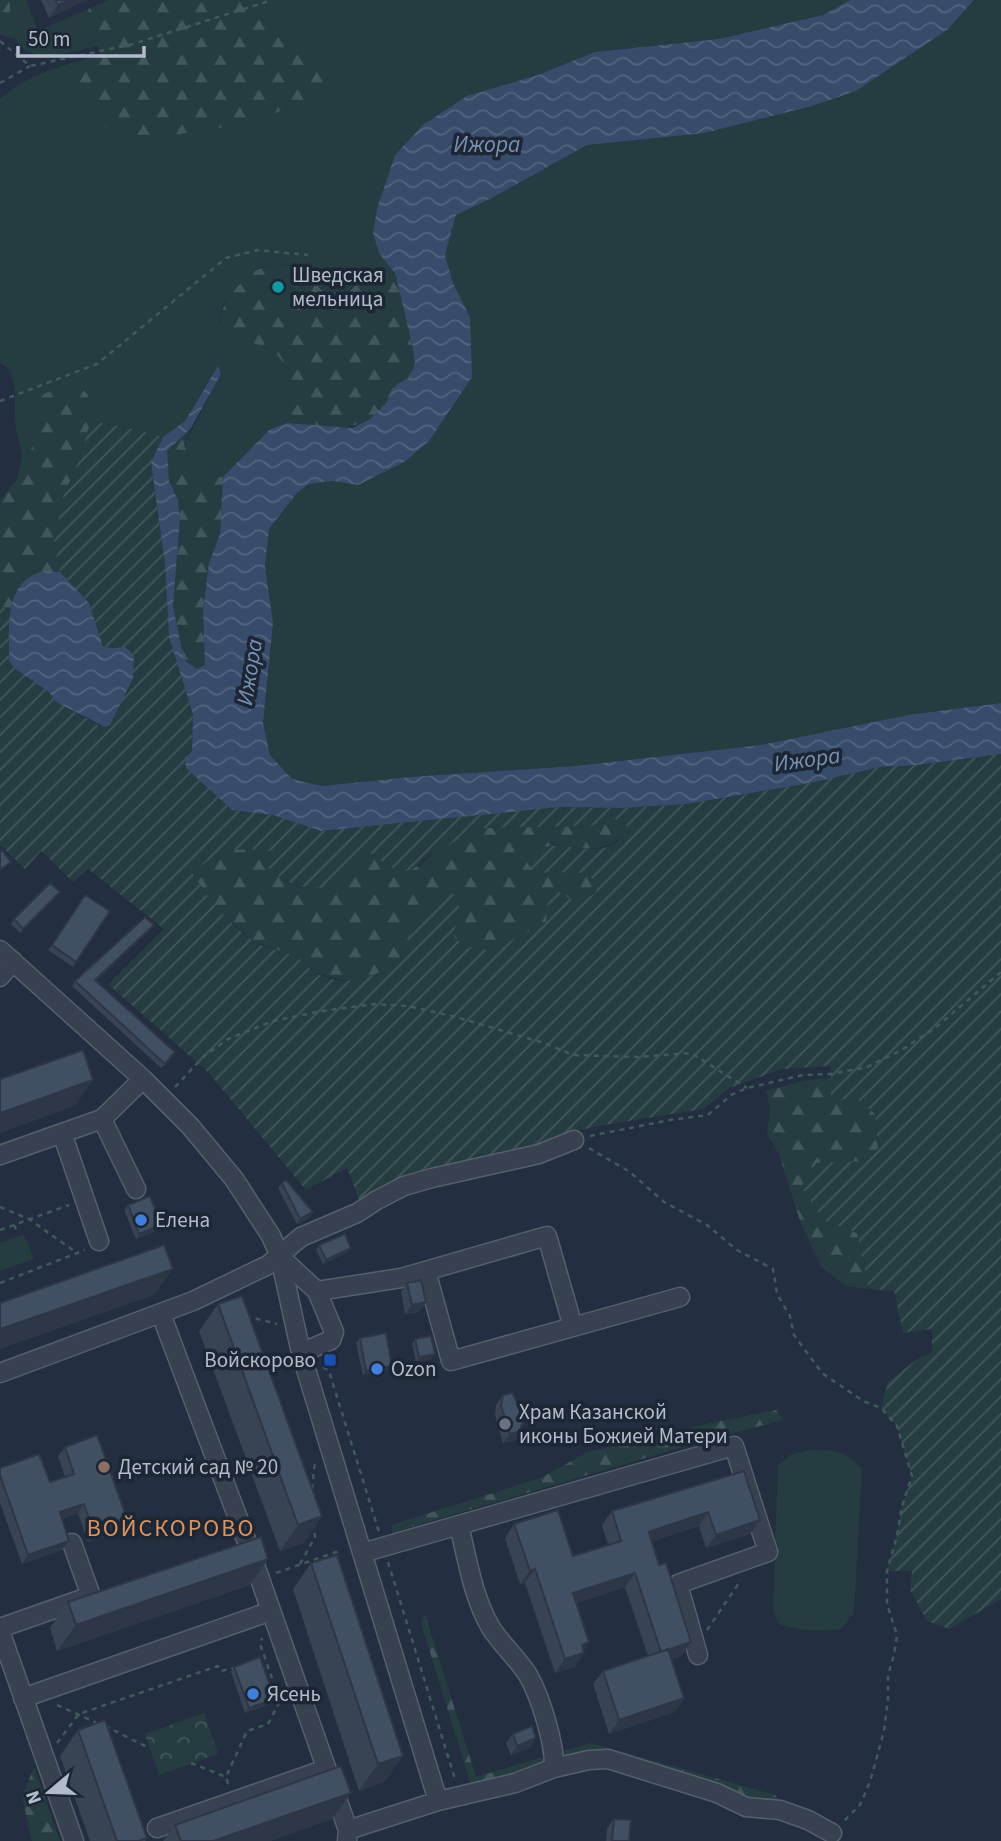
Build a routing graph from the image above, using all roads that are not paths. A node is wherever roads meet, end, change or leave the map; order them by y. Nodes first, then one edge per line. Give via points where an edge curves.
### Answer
1 (6, 955) edge
2 (0, 976) edge
3 (143, 1079) junction
4 (102, 1119) junction
5 (62, 1133) junction
6 (574, 1140) road end
7 (0, 1155) edge
8 (136, 1189) dead end
9 (99, 1241) road end
10 (279, 1257) junction
11 (426, 1270) junction
12 (317, 1291) junction
13 (680, 1297) dead end
14 (161, 1314) junction
15 (573, 1327) junction
16 (302, 1353) junction
17 (0, 1373) edge
18 (459, 1525) junction
19 (72, 1543) edge
20 (361, 1548) junction
21 (272, 1614) junction
22 (0, 1629) edge
23 (697, 1651) road end
24 (24, 1700) junction
25 (554, 1768) junction
26 (327, 1769) junction
27 (438, 1801) junction
28 (157, 1828) dead end
29 (832, 1833) road end
30 (348, 1836) edge
31 (74, 1841) edge

1 - 2 street
1 - 3 street
3 - 4 street
3 - 10 street via 234,1179 271,1236
4 - 5 street
4 - 8 street
5 - 7 street
5 - 9 street
6 - 10 street via 539,1154 404,1186 301,1237
10 - 12 street
10 - 14 street
10 - 16 street
11 - 12 street
11 - 15 street via 547,1237
11 - 15 street via 451,1361
12 - 16 street via 334,1332 331,1340
13 - 15 street
14 - 17 street
14 - 21 street via 240,1544 260,1578
16 - 20 street
18 - 20 street via 383,1547
18 - 23 street via 734,1446 768,1552 678,1584
18 - 25 street via 490,1626 532,1686 554,1752
19 - 22 street via 97,1594
20 - 27 street
21 - 24 street
21 - 26 street
22 - 24 street
24 - 31 street
25 - 27 street
25 - 29 street via 608,1759 717,1793 746,1807 780,1810
26 - 28 street
26 - 30 street
27 - 30 street

